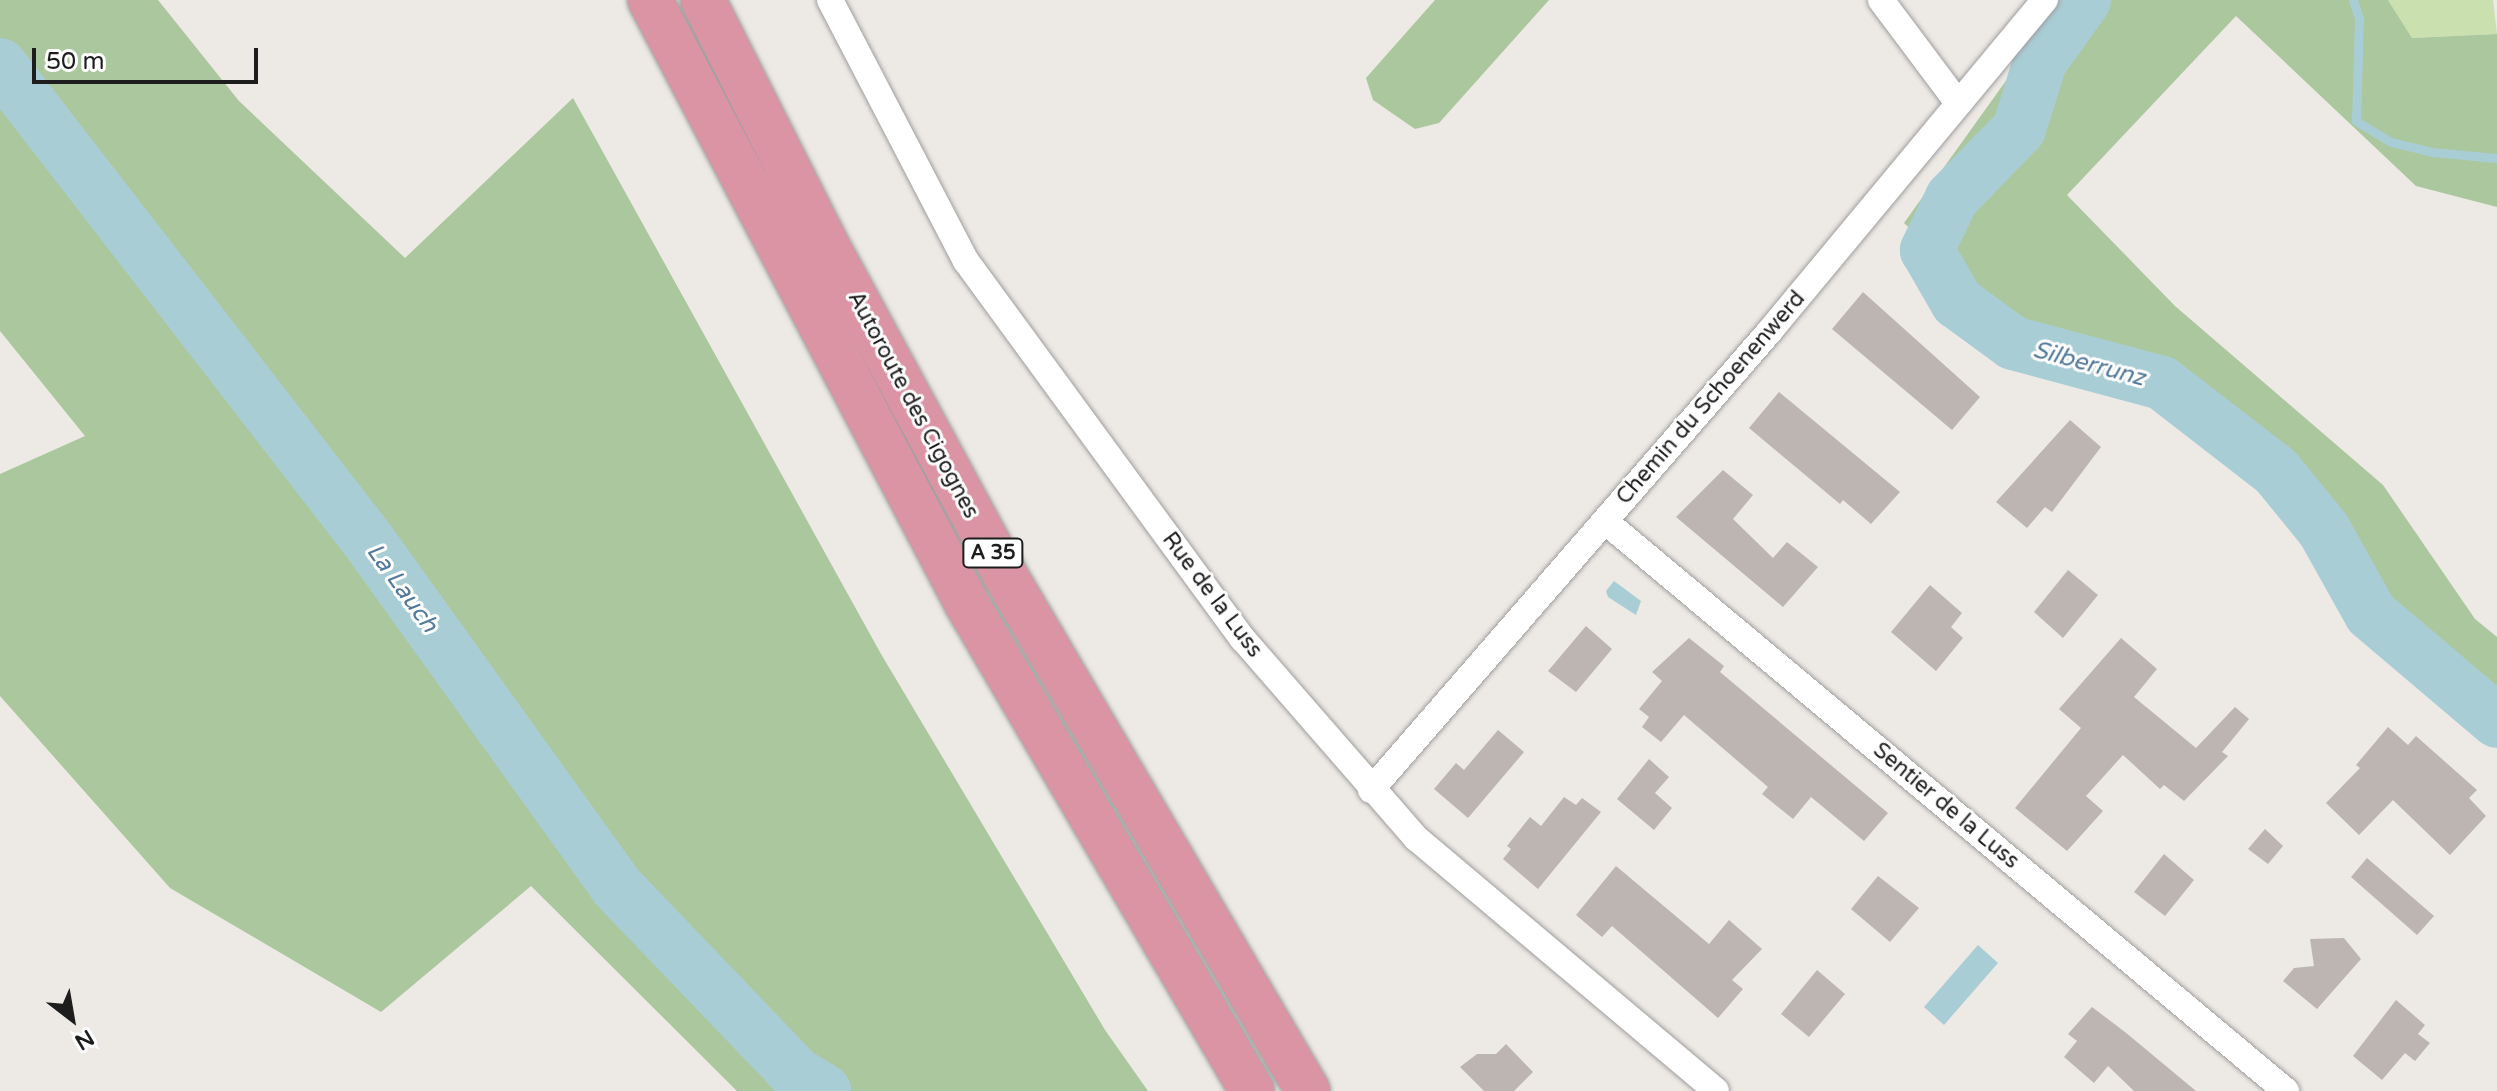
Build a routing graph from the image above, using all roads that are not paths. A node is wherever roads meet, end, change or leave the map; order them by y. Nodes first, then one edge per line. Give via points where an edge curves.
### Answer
1 (650, 0) edge
2 (703, 0) edge
3 (830, 0) edge
4 (1881, 0) edge
5 (2045, 0) edge
6 (1958, 103) junction
7 (1606, 522) junction
8 (1371, 790) junction
9 (1252, 1091) edge
10 (1308, 1091) edge
11 (1716, 1091) edge
12 (2286, 1091) edge

1 - 9 highway, A 35 via 967,604
2 - 10 highway, Autoroute des Cigognes / A 35 via 823,238 1005,575
3 - 8 street, Rue de la Luss via 966,261 1243,639
4 - 6 street
5 - 6 street, Chemin du Schoenenwerd
6 - 7 street, Chemin du Schoenenwerd
7 - 8 street, Chemin du Schoenenwerd
7 - 12 street, Sentier de la Luss
8 - 11 street, Rue de la Luss via 1416,838

